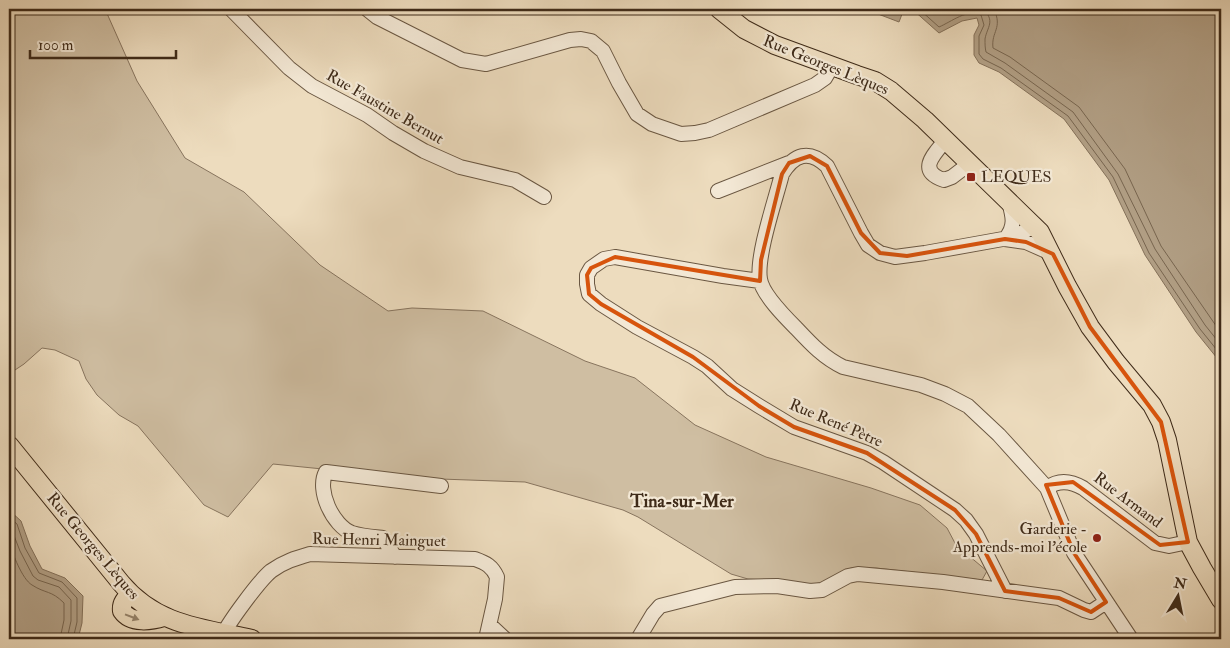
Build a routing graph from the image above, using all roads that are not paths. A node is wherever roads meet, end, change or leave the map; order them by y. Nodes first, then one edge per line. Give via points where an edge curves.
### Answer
1 (231, 9) edge
2 (367, 9) edge
3 (719, 9) edge
4 (832, 66) junction
5 (945, 140) junction
6 (789, 162) junction
7 (969, 164) junction
8 (718, 192) dead end
9 (544, 197) dead end
10 (1008, 201) junction
11 (1034, 226) junction
12 (1005, 239) junction
13 (1052, 254) junction
14 (760, 281) junction
15 (9, 445) edge
16 (441, 486) dead end
17 (1047, 488) junction
18 (1188, 542) junction
19 (395, 557) junction
20 (1005, 591) junction
21 (1221, 600) edge
22 (1106, 602) junction
23 (490, 625) junction
24 (222, 636) edge
25 (252, 639) edge
26 (486, 639) edge
27 (505, 639) edge
28 (638, 639) edge
29 (1131, 639) edge

1 - 9 street, Rue Faustine Bernut via 289,68 312,86 368,115 424,151 460,167 514,180
2 - 4 street via 421,41 474,63 486,64 570,40 591,40 603,51 637,114 652,124 681,134 708,130 815,85 825,78
3 - 4 main road, Rue Georges Lèques via 756,36
4 - 5 main road, Rue Georges Lèques via 885,86
5 - 7 main road, Rue Georges Lèques
5 - 7 street via 929,163 935,177 944,180 952,177
6 - 8 street
6 - 12 street via 810,156 819,158 827,166 868,245 880,253 907,256
6 - 14 street via 782,174 767,231
7 - 10 main road, Rue Georges Lèques
10 - 11 main road, Rue Georges Lèques
10 - 12 street via 1014,221
11 - 12 street via 1018,236
11 - 13 main road, Rue Georges Lèques
12 - 13 street via 1026,242
13 - 18 main road, Rue Georges Lèques via 1090,327 1152,405 1161,422
14 - 17 street via 776,307 824,356 844,367 922,385 968,406
14 - 20 street, Rue René Pètre via 616,257 604,259 591,268 586,284 589,294 601,304 707,366 732,389 759,406 794,426 875,458 956,510 976,534
15 - 24 main road, Rue Georges Lèques via 131,594 164,617
16 - 19 street via 326,472 325,500 334,519 351,533 383,538
17 - 18 street, Rue Armand via 1054,483 1073,482 1155,543 1169,546
17 - 22 street via 1074,553
18 - 21 main road, Rue Georges Lèques
19 - 23 street, Rue Henri Mainguet via 475,559 490,565 497,577
19 - 24 street, Rue Henri Mainguet via 310,554 295,558 269,573
20 - 22 street via 1059,598 1091,612
20 - 28 street via 858,574 822,590 735,587 660,606
22 - 29 street
23 - 26 street, Rue Henri Mainguet
23 - 27 street
24 - 25 main road, Rue Georges Lèques

